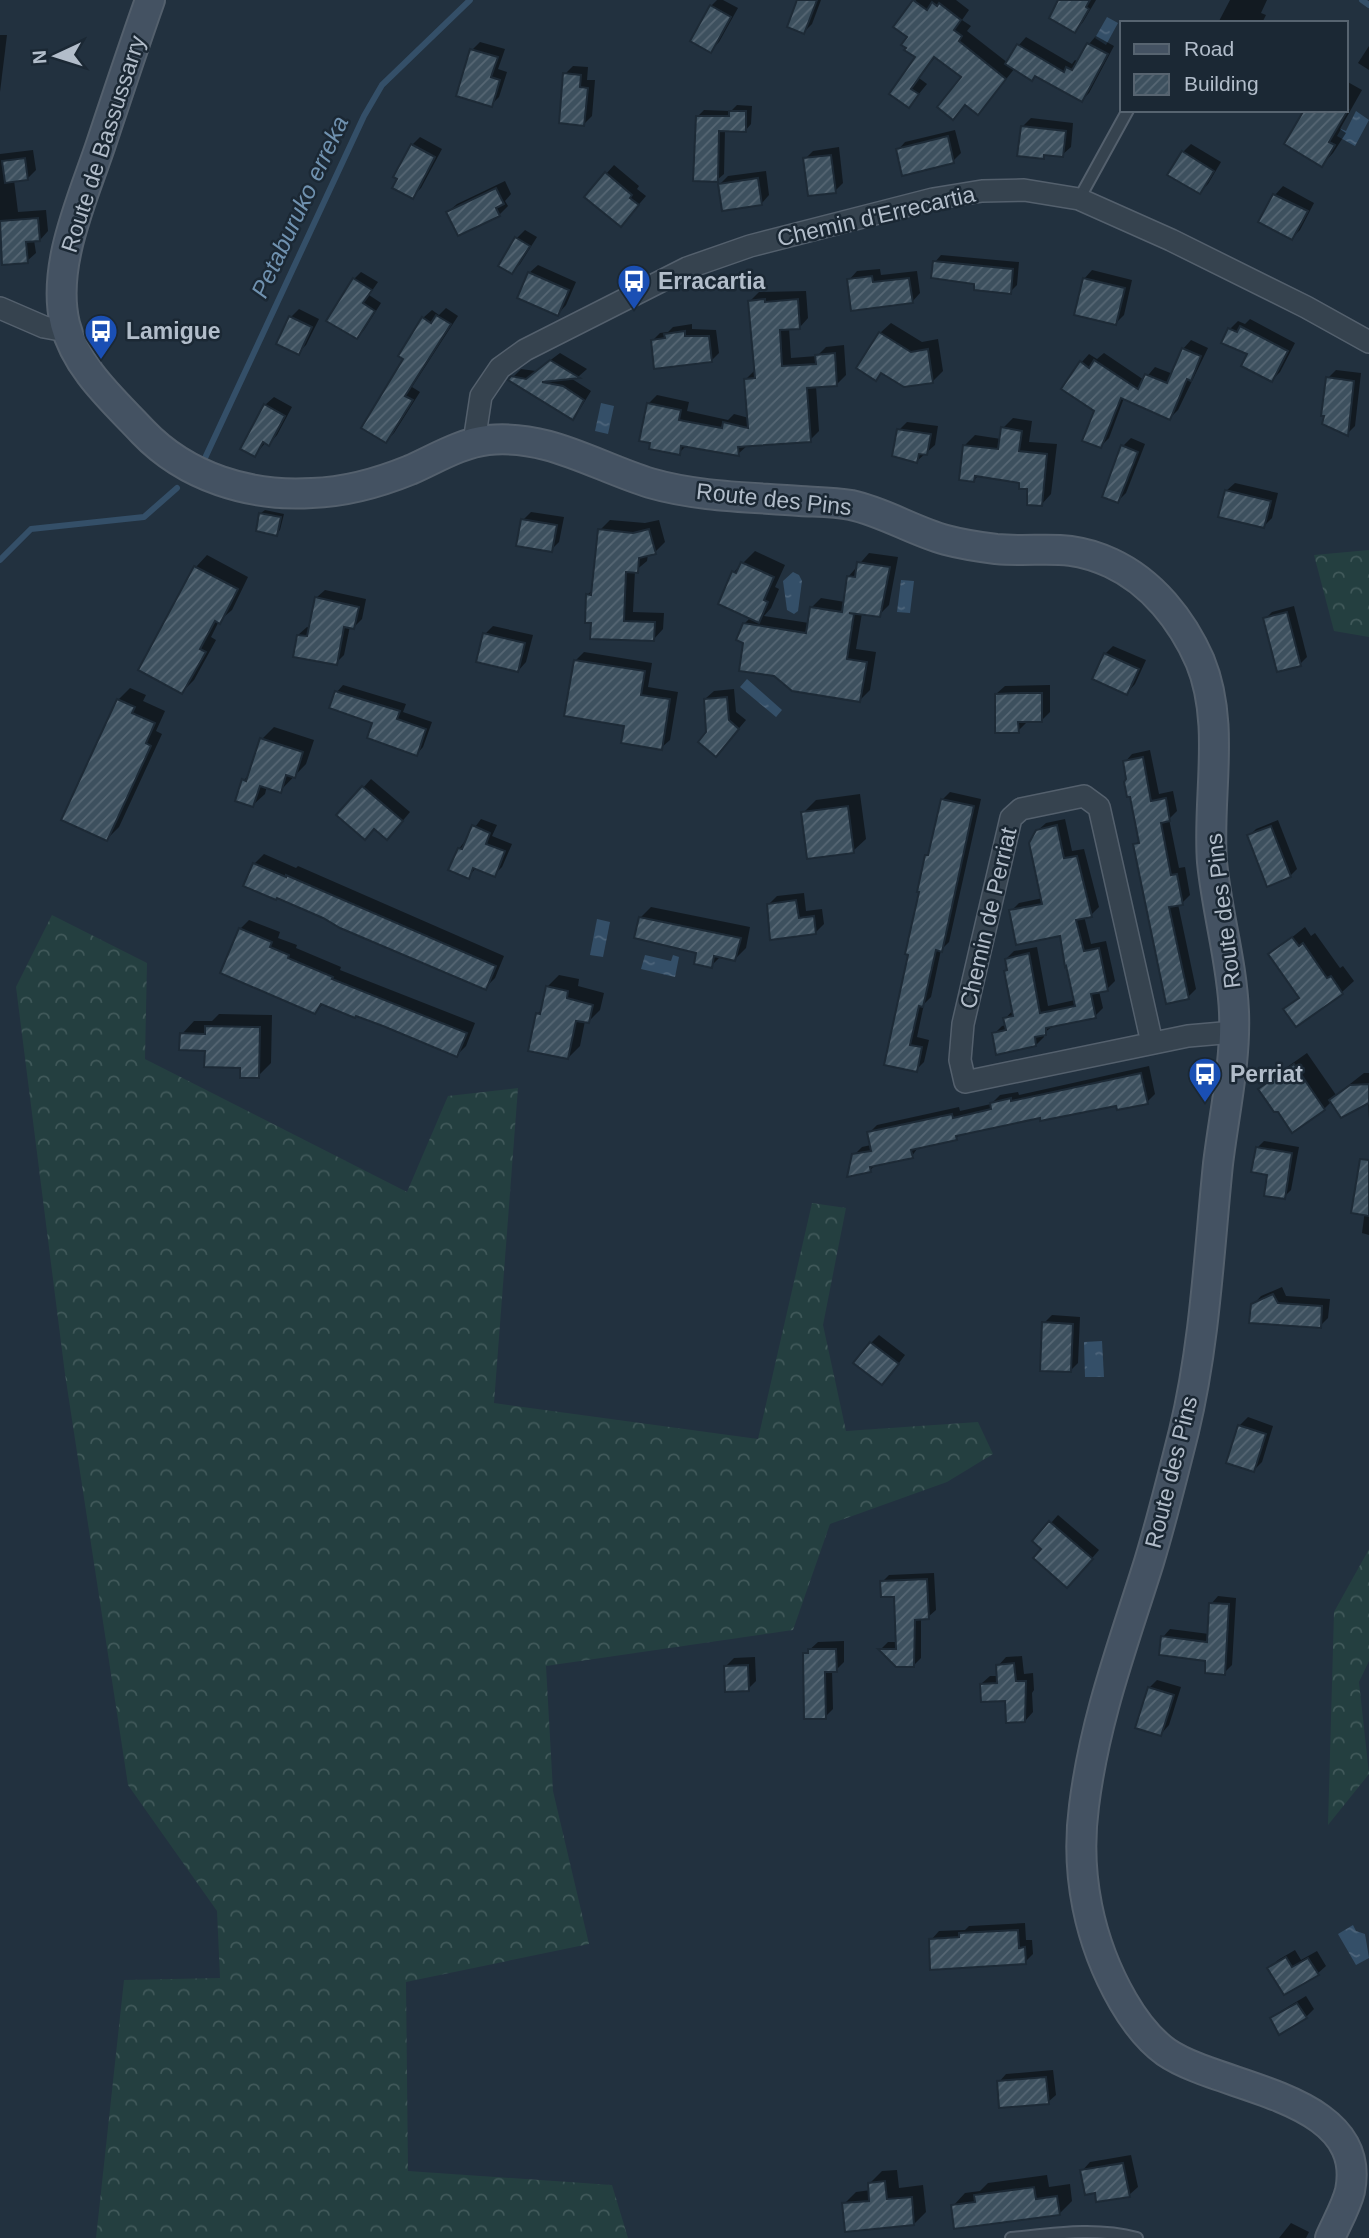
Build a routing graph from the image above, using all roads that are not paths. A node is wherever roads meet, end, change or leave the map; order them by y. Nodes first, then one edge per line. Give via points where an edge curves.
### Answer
1 (150, 0) edge
2 (1127, 112) edge
3 (1079, 199) junction
4 (0, 308) edge
5 (66, 331) junction
6 (1369, 342) edge
7 (474, 442) junction
8 (1234, 1032) junction
9 (1152, 1043) junction
10 (1011, 2238) edge
11 (1136, 2238) edge
12 (1330, 2238) edge

1 - 5 street, Route de Bassussarry via 68,244 61,297
2 - 3 lane
3 - 6 street, Chemin d'Errecartia via 1183,246
3 - 7 street, Chemin d'Errecartia via 1024,190 933,199 750,246 687,268 526,350 500,368 481,396
4 - 5 street
5 - 7 street, Route des Pins via 89,375 154,443 185,466 231,484 276,494 349,490 396,476
7 - 8 street, Route des Pins via 524,439 565,449 649,482 706,494 846,504 895,518 943,540 995,549 1072,549 1136,577 1180,624 1202,665 1213,706 1212,862 1230,969
8 - 9 street, Chemin de Perriat
8 - 12 street, Route des Pins via 1204,1316 1187,1419 1150,1557 1107,1687 1092,1753 1082,1817 1083,1880 1091,1928 1107,1973 1132,2017 1157,2047 1186,2064 1303,2106 1326,2120 1342,2138 1350,2163 1350,2189
9 - 9 street, Chemin de Perriat via 965,1082 960,1060 963,1024 1011,818 1021,809 1084,796 1099,807
10 - 11 lane via 1113,2232

